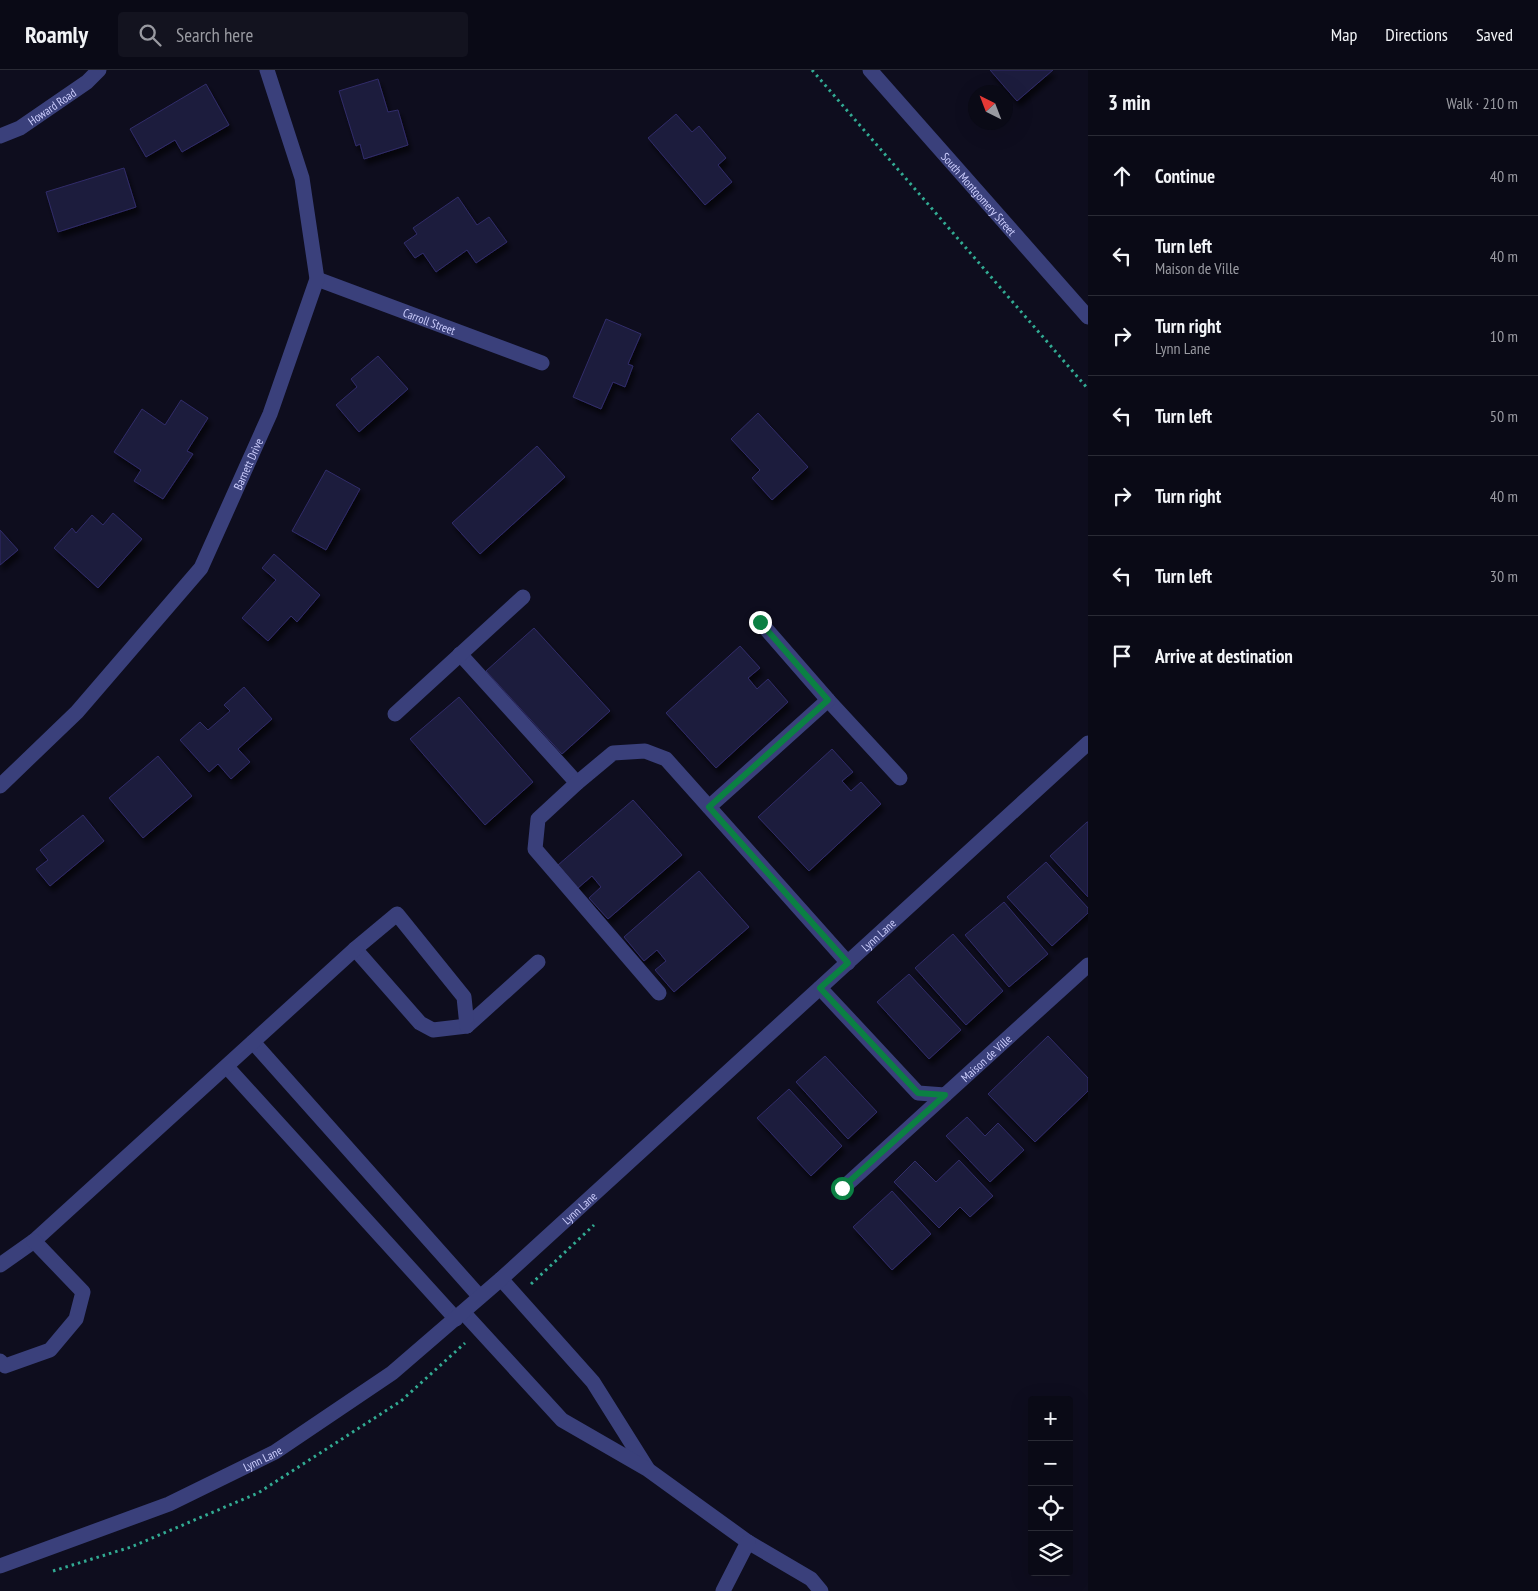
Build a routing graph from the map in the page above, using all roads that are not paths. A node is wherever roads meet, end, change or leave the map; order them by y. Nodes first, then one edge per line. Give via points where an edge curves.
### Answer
1 (99, 70) edge
2 (267, 70) edge
3 (872, 71) edge
4 (0, 136) edge
5 (316, 279) junction
6 (1088, 316) edge
7 (542, 363) dead end
8 (523, 597) dead end
9 (760, 622) dead end
10 (460, 654) junction
11 (828, 700) junction
12 (395, 714) dead end
13 (1088, 743) edge
14 (900, 778) dead end
15 (577, 782) junction
16 (0, 786) edge
17 (709, 807) junction
18 (355, 949) junction
19 (538, 962) dead end
20 (848, 963) junction
21 (1088, 965) edge
22 (820, 988) junction
23 (659, 993) dead end
24 (466, 1026) junction
25 (254, 1042) junction
26 (227, 1067) junction
27 (945, 1095) junction
28 (842, 1188) dead end
29 (34, 1241) junction
30 (0, 1265) edge
31 (501, 1279) junction
32 (480, 1297) junction
33 (459, 1315) junction
34 (0, 1360) edge
35 (647, 1469) junction
36 (748, 1542) junction
37 (0, 1566) edge
38 (723, 1591) edge
39 (821, 1591) edge

1 - 4 street, Howard Road via 87,82 20,128
2 - 5 street, Barnett Drive via 302,178
3 - 6 street, South Montgomery Street
5 - 7 street, Carroll Street
5 - 16 street, Barnett Drive via 270,414 202,568 77,712
8 - 10 street
9 - 11 street
10 - 12 street
10 - 15 street
11 - 14 street
11 - 17 street
13 - 20 street, Lynn Lane
15 - 17 street via 613,753 645,751 666,759
15 - 23 street via 538,819 535,849
17 - 20 street
18 - 24 street via 420,1023 433,1030
18 - 24 street via 397,914 464,996
18 - 25 street
19 - 24 street
20 - 22 street, Lynn Lane
21 - 27 street, Maison de Ville
22 - 27 street via 918,1093
22 - 31 street, Lynn Lane
25 - 26 street
25 - 32 street
26 - 29 street
26 - 33 street
27 - 28 street, Maison de Ville
29 - 30 street
29 - 34 street via 83,1292 76,1319 50,1350 6,1366
31 - 32 street, Lynn Lane
31 - 35 street via 593,1382
32 - 33 street, Lynn Lane
33 - 35 street via 562,1420
33 - 37 street, Lynn Lane via 392,1373 275,1452 169,1504
35 - 36 street
36 - 38 street
36 - 39 street via 811,1579

